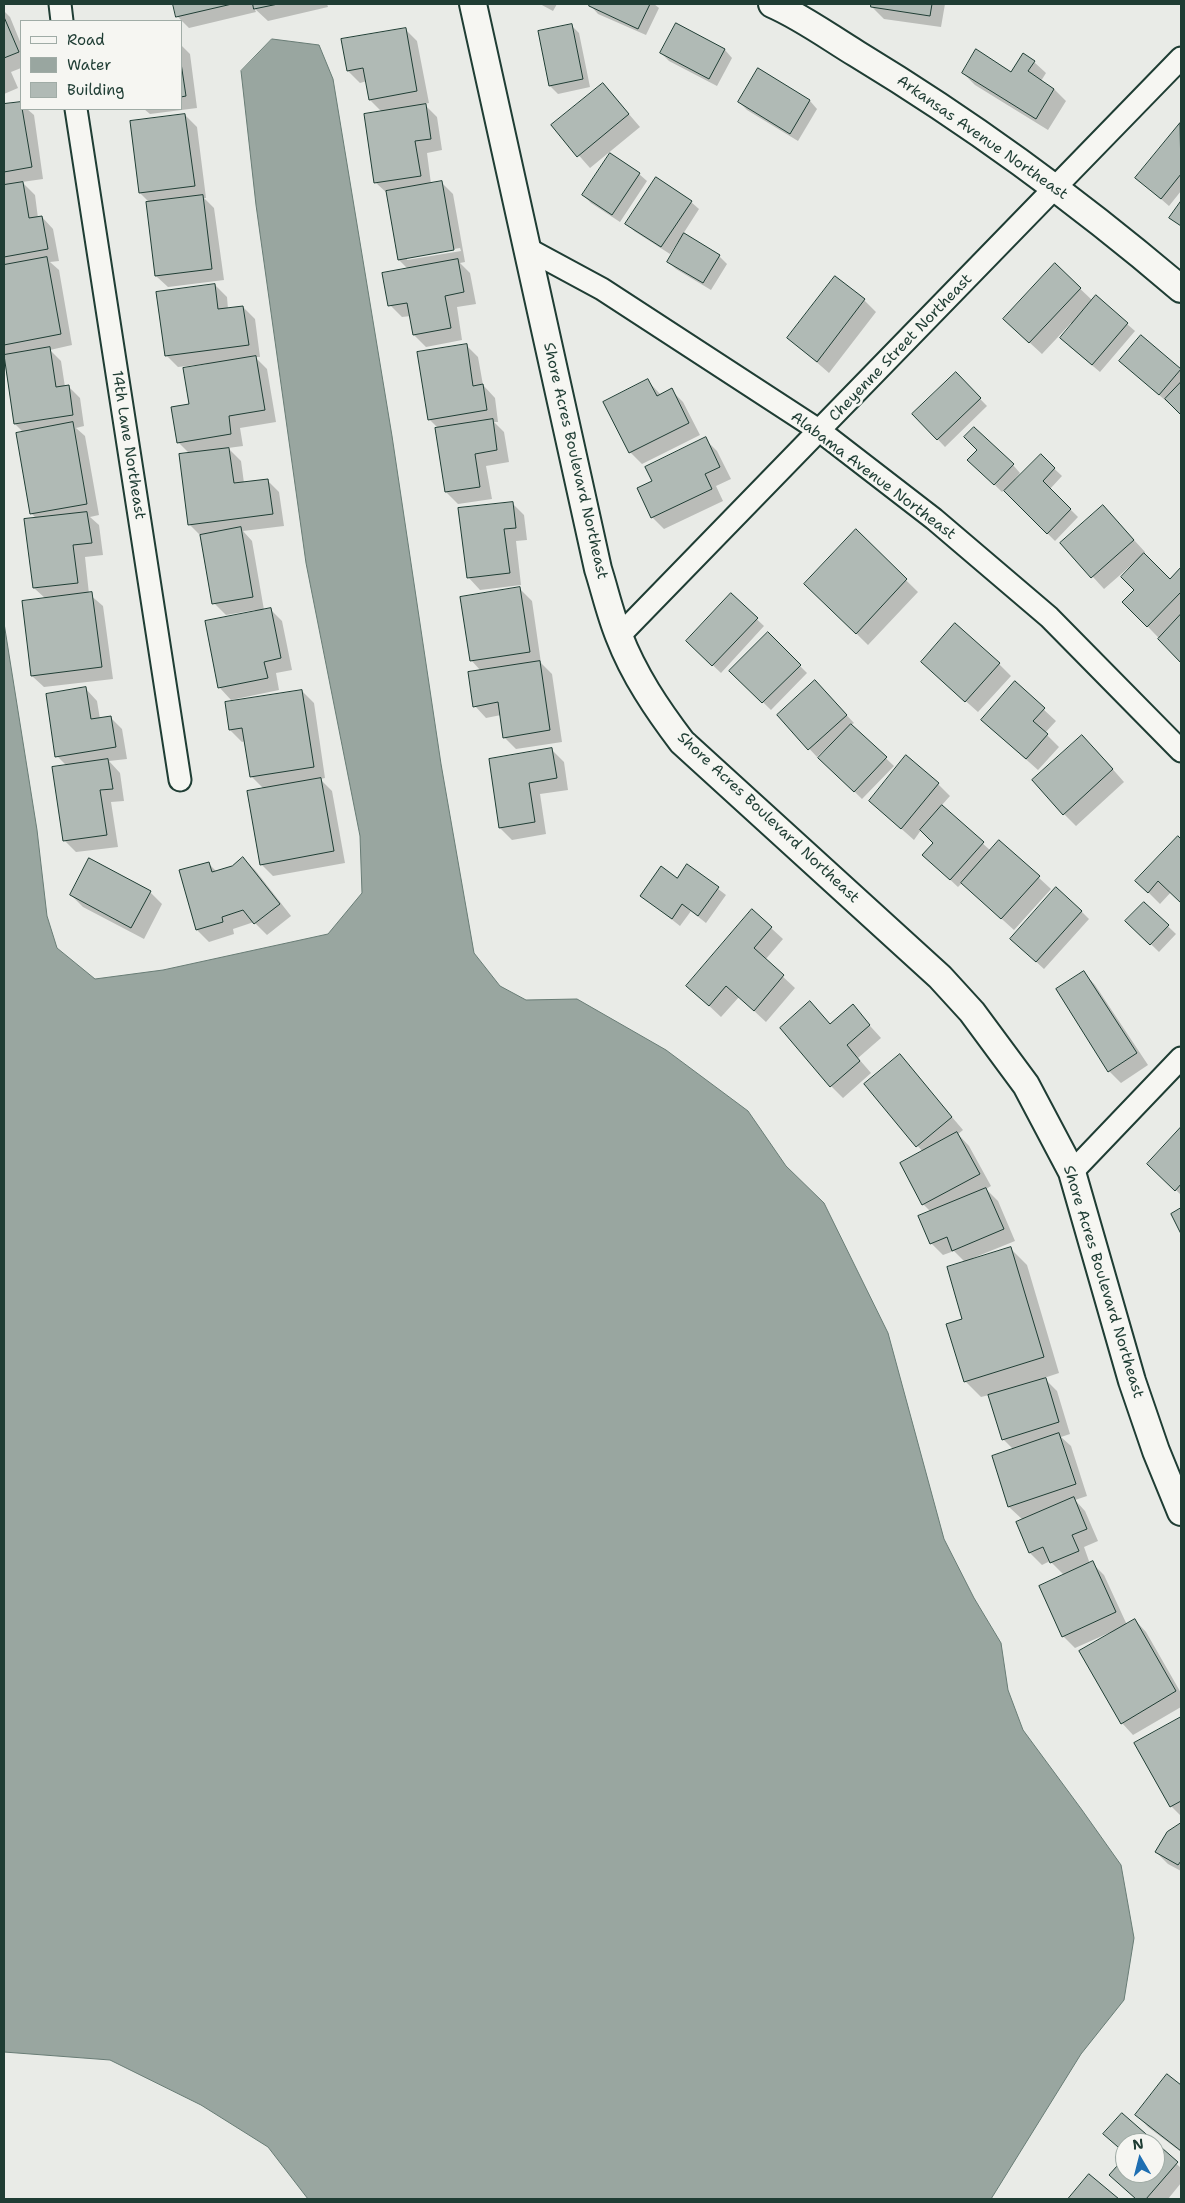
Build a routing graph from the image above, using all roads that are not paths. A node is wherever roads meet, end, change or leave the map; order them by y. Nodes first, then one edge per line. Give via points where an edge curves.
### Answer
1 (60, 4) edge
2 (474, 4) edge
3 (772, 4) edge
4 (62, 20) edge
5 (1181, 58) edge
6 (76, 110) edge
7 (1055, 189) junction
8 (528, 249) junction
9 (1181, 289) edge
10 (820, 431) junction
11 (619, 636) junction
12 (1181, 751) edge
13 (180, 780) dead end
14 (1181, 1058) edge
15 (1072, 1172) junction
16 (1181, 1512) edge

1 - 4 street
2 - 8 street, Shore Acres Boulevard Northeast
3 - 7 street, Arkansas Avenue Northeast via 894,76
5 - 7 street, Cheyenne Street Northeast
6 - 13 street, 14th Lane Northeast
7 - 9 street, Arkansas Avenue Northeast via 1126,242
7 - 10 street, Cheyenne Street Northeast
8 - 10 street, Alabama Avenue Northeast via 602,289
8 - 11 street, Shore Acres Boulevard Northeast via 598,569
10 - 11 street, Cheyenne Street Northeast
10 - 12 street, Alabama Avenue Northeast via 934,520 1049,617
11 - 15 street, Shore Acres Boulevard Northeast via 657,709 682,742 940,977 972,1012 1026,1085
14 - 15 street
15 - 16 street, Shore Acres Boulevard Northeast via 1132,1381

